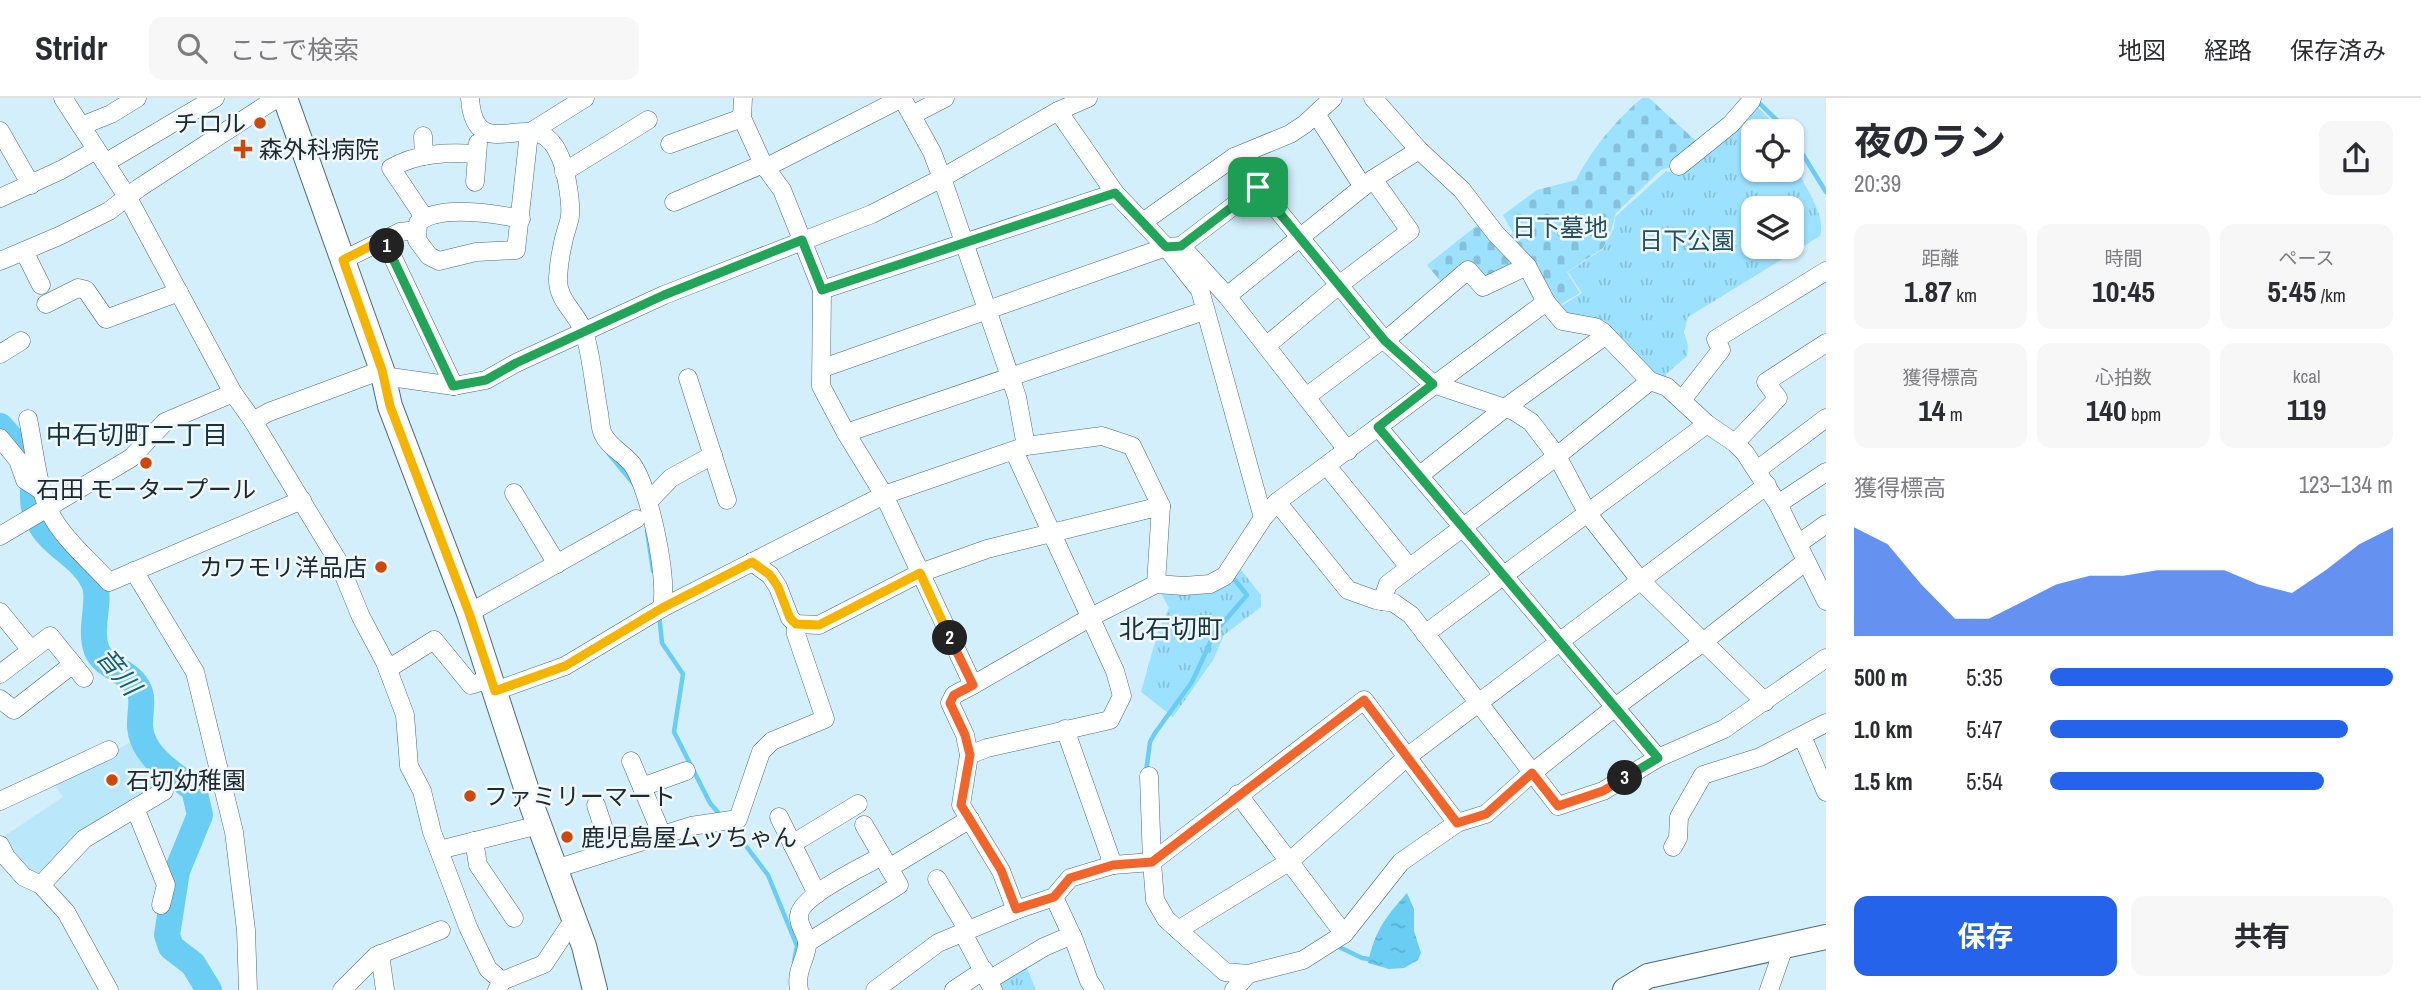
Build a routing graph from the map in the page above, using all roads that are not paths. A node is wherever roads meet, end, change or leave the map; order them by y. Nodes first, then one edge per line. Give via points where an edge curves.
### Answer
1 (63, 98) edge
2 (137, 98) edge
3 (215, 98) edge
4 (277, 98) edge
5 (285, 98) edge
6 (470, 98) edge
7 (586, 98) edge
8 (743, 98) edge
9 (902, 98) edge
10 (944, 98) edge
11 (1088, 98) edge
12 (1333, 98) edge
13 (1373, 98) edge
14 (1752, 100) edge
15 (1058, 111) junction
16 (1316, 114) junction
17 (912, 115) junction
18 (742, 118) junction
19 (648, 120) dead end
20 (81, 126) junction
21 (480, 129) junction
22 (0, 131) edge
23 (529, 133) junction
24 (423, 136) dead end
25 (670, 144) dead end
26 (1419, 150) junction
27 (476, 154) junction
28 (100, 156) junction
29 (424, 156) junction
30 (1234, 157) junction
31 (764, 166) junction
32 (1679, 166) dead end
33 (564, 172) junction
34 (943, 178) junction
35 (475, 182) dead end
36 (1368, 183) junction
37 (31, 185) junction
38 (1258, 187) junction
39 (1115, 193) junction
40 (0, 198) edge
41 (128, 198) junction
42 (674, 202) dead end
43 (521, 219) junction
44 (1143, 222) junction
45 (420, 224) junction
46 (1299, 236) junction
47 (384, 239) junction
48 (802, 240) junction
49 (965, 242) junction
50 (1174, 246) junction
51 (24, 251) junction
52 (343, 260) junction
53 (0, 261) edge
54 (1527, 266) junction
55 (1826, 271) edge
56 (41, 285) dead end
57 (1339, 285) junction
58 (822, 290) junction
59 (179, 292) junction
60 (1227, 296) junction
61 (1546, 302) junction
62 (46, 304) dead end
63 (987, 310) junction
64 (1204, 311) junction
65 (584, 332) junction
66 (1606, 335) junction
67 (1384, 340) junction
68 (22, 341) dead end
69 (1826, 342) edge
70 (1266, 346) junction
71 (0, 354) edge
72 (823, 368) junction
73 (383, 373) junction
74 (1010, 376) junction
75 (688, 378) dead end
76 (1650, 382) junction
77 (1433, 384) junction
78 (453, 386) junction
79 (233, 393) junction
80 (1306, 397) junction
81 (1682, 400) junction
82 (1505, 408) junction
83 (1826, 418) edge
84 (28, 419) dead end
85 (253, 421) junction
86 (1707, 424) junction
87 (1378, 427) junction
88 (846, 433) junction
89 (0, 438) edge
90 (1735, 443) junction
91 (1020, 449) junction
92 (1348, 451) junction
93 (713, 455) junction
94 (1557, 456) junction
95 (1327, 466) junction
96 (1826, 472) edge
97 (1420, 475) junction
98 (1762, 477) junction
99 (36, 487) junction
100 (514, 493) dead end
101 (884, 495) junction
102 (302, 500) junction
103 (727, 500) dead end
104 (649, 501) junction
105 (1277, 502) junction
106 (1778, 504) junction
107 (1161, 506) junction
108 (41, 513) junction
109 (1588, 514) junction
110 (1263, 518) junction
111 (636, 519) dead end
112 (1826, 524) edge
113 (1463, 527) junction
114 (1050, 534) junction
115 (0, 536) edge
116 (1798, 544) junction
117 (752, 562) junction
118 (1805, 562) junction
119 (557, 564) junction
120 (1409, 567) junction
121 (134, 570) junction
122 (920, 573) junction
123 (1504, 576) junction
124 (1640, 580) junction
125 (1156, 584) junction
126 (1382, 601) junction
127 (1826, 601) edge
128 (662, 608) junction
129 (0, 612) edge
130 (469, 613) junction
131 (1091, 617) junction
132 (796, 624) junction
133 (1426, 634) junction
134 (1559, 641) junction
135 (1703, 642) junction
136 (31, 650) junction
137 (1826, 658) edge
138 (388, 669) junction
139 (0, 674) edge
140 (493, 685) junction
141 (973, 685) junction
142 (0, 699) edge
143 (1765, 702) junction
144 (1477, 703) junction
145 (1614, 708) junction
146 (1826, 723) edge
147 (1065, 729) junction
148 (1802, 736) junction
149 (109, 750) dead end
150 (970, 755) junction
151 (1407, 757) junction
152 (1658, 758) junction
153 (631, 761) dead end
154 (686, 771) dead end
155 (1532, 773) junction
156 (1149, 776) dead end
157 (642, 787) junction
158 (163, 791) dead end
159 (1826, 792) edge
160 (1238, 794) junction
161 (0, 801) edge
162 (858, 804) dead end
163 (596, 805) dead end
164 (135, 808) junction
165 (779, 817) dead end
166 (970, 819) junction
167 (1457, 823) junction
168 (539, 825) junction
169 (864, 825) dead end
170 (662, 835) junction
171 (474, 841) junction
172 (792, 844) junction
173 (0, 845) edge
174 (1673, 847) dead end
175 (439, 850) junction
176 (611, 851) junction
177 (1290, 861) junction
178 (885, 862) junction
179 (1152, 862) junction
180 (1113, 865) junction
181 (555, 869) junction
182 (937, 879) dead end
183 (41, 885) junction
184 (817, 894) junction
185 (1054, 897) junction
186 (161, 905) dead end
187 (1016, 909) junction
188 (514, 918) dead end
189 (574, 919) junction
190 (442, 930) dead end
191 (1178, 930) junction
192 (966, 932) junction
193 (1344, 934) junction
194 (1072, 935) junction
195 (1826, 937) edge
196 (807, 943) junction
197 (1784, 947) junction
198 (380, 954) junction
199 (1248, 974) junction
200 (989, 980) edge
201 (499, 985) edge
202 (1087, 988) edge
203 (109, 990) edge
204 (248, 990) edge
205 (342, 990) edge
206 (385, 990) edge
207 (595, 990) edge
208 (799, 990) edge
209 (875, 990) edge
210 (954, 990) edge
211 (1234, 990) edge
212 (1625, 990) edge
213 (1769, 990) edge

1 - 20 street
2 - 20 street
3 - 28 street
4 - 41 street
5 - 52 street
6 - 21 street
7 - 23 street
8 - 18 street
9 - 17 street
9 - 31 street
10 - 17 street
11 - 15 street
12 - 16 street
13 - 26 street
14 - 32 street via 1731,124
15 - 34 street
15 - 39 street
16 - 30 street via 1290,134
16 - 36 street
17 - 34 street
18 - 25 street
18 - 31 street
19 - 33 street
20 - 28 street
21 - 23 street via 490,134
21 - 27 street
22 - 37 street
23 - 33 street via 544,135 555,145
23 - 43 street
24 - 29 street
26 - 36 street
26 - 54 street via 1454,180
27 - 29 street
27 - 35 street
28 - 37 street
28 - 41 street
29 - 45 street via 408,158 391,168
30 - 38 street
30 - 44 street
31 - 42 street
31 - 48 street via 782,190
33 - 65 street via 570,219 558,281 564,302
34 - 48 street via 872,215
34 - 49 street
36 - 46 street
36 - 57 street via 1410,231
37 - 40 street
38 - 46 street
38 - 50 street
39 - 44 street
39 - 49 street
41 - 51 street
41 - 59 street
43 - 45 street via 467,211
43 - 45 street via 516,250 476,252 439,261 417,240
44 - 50 street
45 - 47 street
46 - 57 street
46 - 60 street
47 - 52 street
47 - 78 street
48 - 58 street
48 - 65 street
49 - 58 street
49 - 63 street
50 - 60 street
50 - 63 street
50 - 64 street via 1200,290
51 - 53 street
51 - 56 street
52 - 73 street
54 - 61 street
54 - 67 street via 1483,287 1468,270
55 - 81 street via 1716,340 1721,350
57 - 67 street
57 - 70 street
58 - 72 street
59 - 62 street via 106,319 86,290 78,288
59 - 79 street
60 - 70 street
61 - 66 street via 1562,321 1595,327
61 - 77 street
63 - 72 street
63 - 74 street
64 - 74 street
64 - 110 street
65 - 78 street via 486,380
65 - 104 street via 603,434 631,463
66 - 76 street
66 - 82 street
67 - 77 street
67 - 80 street
68 - 71 street
69 - 90 street via 1766,382 1777,398
70 - 80 street
72 - 88 street via 821,386
73 - 78 street
73 - 85 street
73 - 130 street via 390,406
74 - 88 street
74 - 91 street via 1017,397
75 - 93 street
76 - 81 street via 1667,387
76 - 94 street
77 - 82 street
77 - 87 street
79 - 85 street
79 - 108 street via 165,422 131,458
80 - 92 street
81 - 86 street
82 - 94 street via 1531,422
82 - 97 street
83 - 98 street
84 - 99 street
85 - 102 street
86 - 90 street
86 - 109 street
87 - 92 street
87 - 97 street
88 - 101 street
89 - 99 street
90 - 98 street
91 - 101 street
91 - 107 street via 1102,436 1132,446
91 - 114 street
92 - 95 street
93 - 103 street
93 - 104 street via 671,478
94 - 109 street
94 - 113 street
95 - 105 street
95 - 120 street
96 - 106 street
97 - 113 street
98 - 106 street
98 - 124 street
99 - 108 street
100 - 119 street
101 - 117 street
101 - 122 street
102 - 121 street
102 - 138 street via 338,561
104 - 128 street via 663,582
105 - 110 street
105 - 126 street via 1348,590
106 - 116 street
107 - 114 street
107 - 125 street
108 - 115 street
108 - 121 street via 109,582
109 - 123 street
109 - 124 street
110 - 125 street via 1224,576 1210,584
111 - 119 street
112 - 116 street
113 - 120 street
113 - 123 street
114 - 122 street
114 - 131 street
116 - 118 street
117 - 128 street
117 - 132 street via 770,575
118 - 127 street
118 - 135 street
119 - 130 street
120 - 126 street via 1388,584
121 - 204 street via 195,672 234,832
122 - 132 street via 819,625
122 - 141 street
123 - 133 street
123 - 134 street
124 - 134 street
124 - 135 street
125 - 131 street
126 - 133 street via 1411,615
128 - 140 street via 565,666
129 - 136 street
130 - 140 street
131 - 141 street
131 - 147 street via 1122,696 1110,720
132 - 170 street via 825,719 772,741 761,752 738,819
133 - 144 street
134 - 144 street
134 - 145 street
135 - 143 street
135 - 145 street
136 - 139 street
136 - 142 street via 50,636 79,671 14,710
137 - 143 street
138 - 140 street via 434,640 471,685
138 - 175 street via 405,715 410,766
140 - 168 street
141 - 150 street via 954,695 950,703
143 - 152 street via 1724,729
144 - 151 street
144 - 155 street
145 - 152 street
145 - 155 street
146 - 148 street
147 - 150 street
147 - 180 street
148 - 159 street
148 - 174 street via 1760,757 1703,775 1679,817
149 - 161 street
150 - 166 street via 961,805
151 - 160 street via 1364,700
151 - 167 street
151 - 177 street
152 - 155 street via 1603,791 1558,806
153 - 157 street
154 - 157 street
155 - 167 street via 1486,814
156 - 179 street
157 - 170 street
158 - 164 street
160 - 177 street
160 - 179 street
162 - 172 street
163 - 176 street
164 - 183 street via 84,839
164 - 186 street via 166,885
165 - 172 street
166 - 178 street
166 - 187 street via 1001,870
167 - 193 street via 1401,862
168 - 171 street
168 - 181 street
169 - 178 street
170 - 176 street
171 - 175 street
171 - 188 street via 478,865
172 - 184 street
173 - 183 street via 24,877
175 - 201 street via 468,927
176 - 181 street
177 - 191 street
177 - 193 street
178 - 184 street
178 - 196 street via 899,885
179 - 180 street
179 - 191 street via 1155,900
180 - 185 street via 1070,878
181 - 189 street
182 - 192 street
183 - 203 street via 66,912
184 - 196 street via 798,917
185 - 187 street
185 - 194 street
187 - 192 street
189 - 201 street via 544,964
189 - 207 street
190 - 198 street
191 - 199 street via 1225,972
192 - 200 street
192 - 209 street via 938,943
193 - 199 street via 1303,960
194 - 200 street
194 - 202 street
195 - 197 street
196 - 208 street via 797,976
197 - 212 street via 1648,976
197 - 213 street
198 - 205 street
198 - 206 street
199 - 211 street
200 - 210 street

